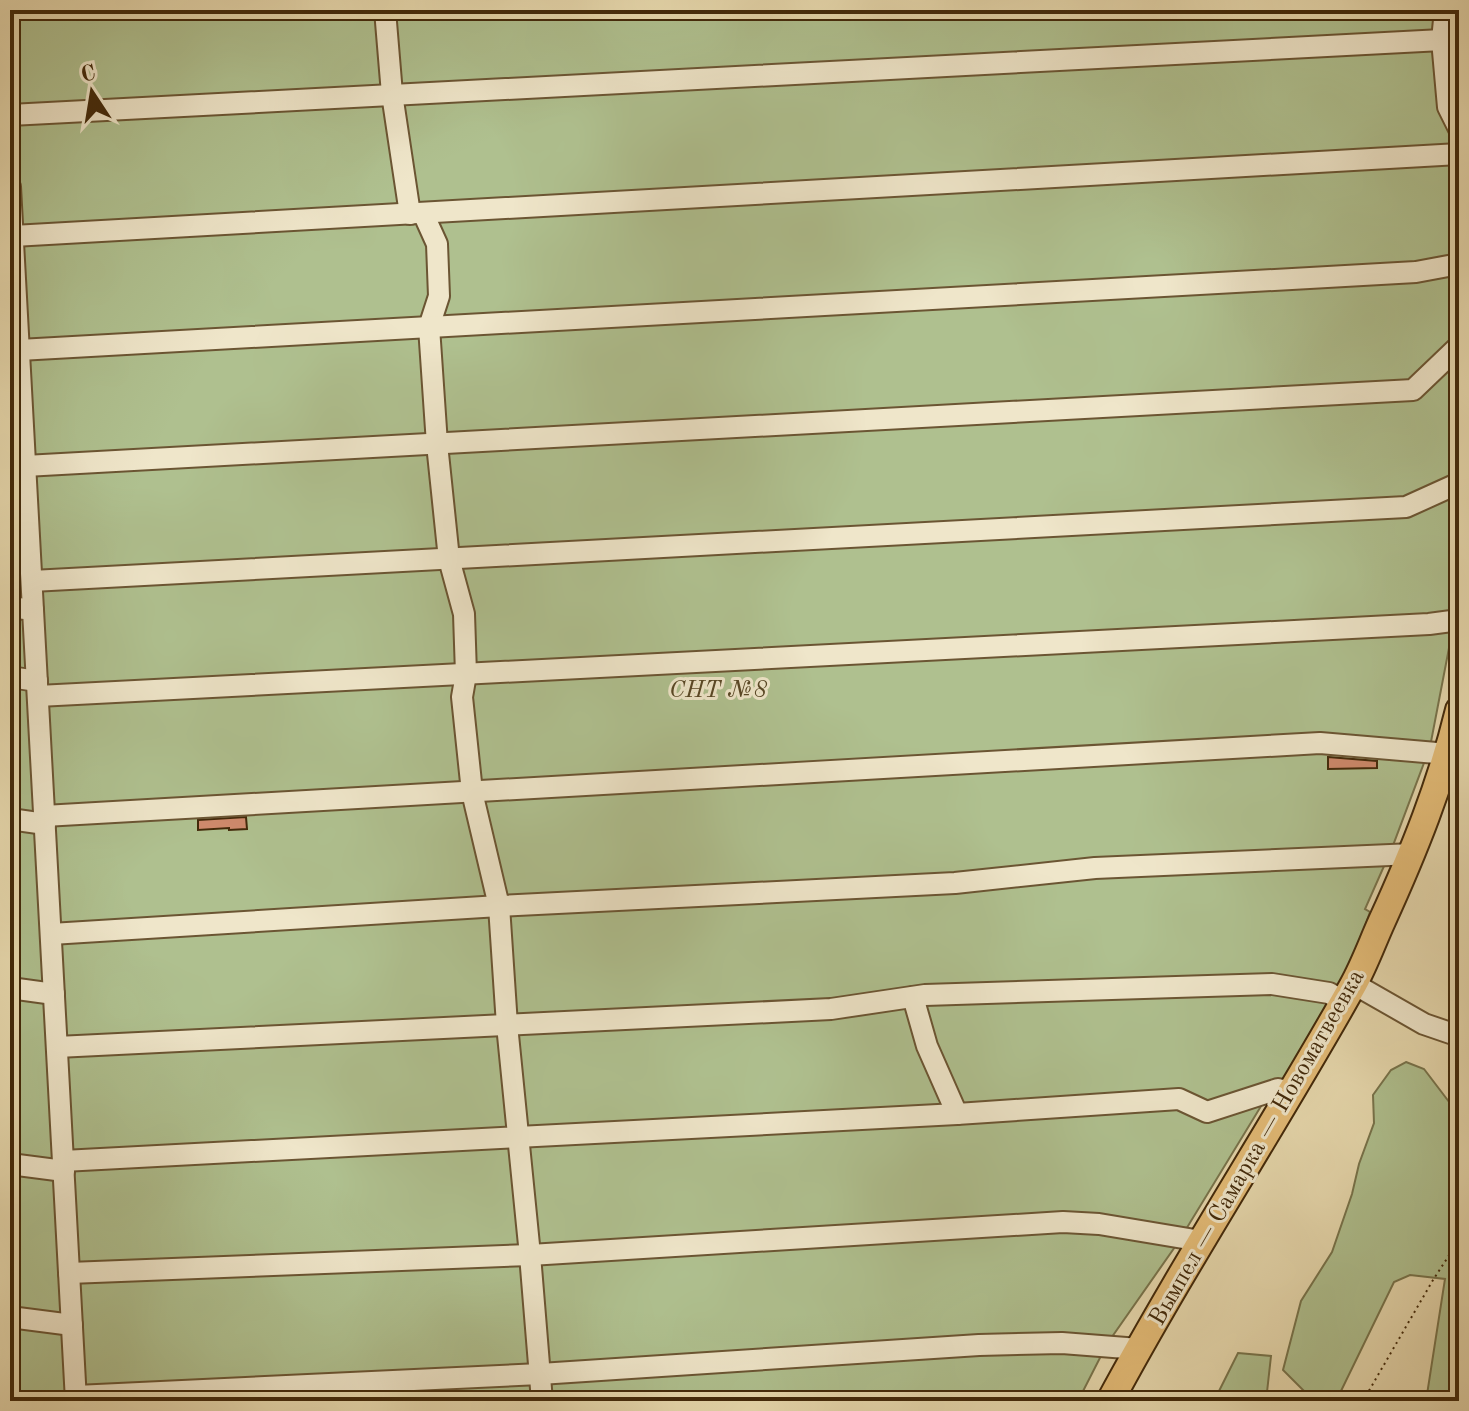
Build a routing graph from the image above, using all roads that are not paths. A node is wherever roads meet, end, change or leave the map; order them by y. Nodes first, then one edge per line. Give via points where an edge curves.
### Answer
1 (385, 10) edge
2 (1445, 10) edge
3 (1442, 40) junction
4 (392, 94) junction
5 (10, 115) edge
6 (1459, 129) edge
7 (1459, 154) edge
8 (10, 187) edge
9 (416, 214) junction
10 (12, 229) edge
11 (1459, 264) edge
12 (429, 327) junction
13 (1459, 346) edge
14 (16, 353) edge
15 (437, 444) junction
16 (18, 468) edge
17 (1459, 483) edge
18 (449, 559) junction
19 (32, 581) junction
20 (10, 607) edge
21 (33, 610) junction
22 (1459, 620) edge
23 (466, 674) junction
24 (10, 677) edge
25 (38, 688) junction
26 (1459, 710) edge
27 (1448, 754) junction
28 (472, 792) junction
29 (10, 819) edge
30 (45, 820) junction
31 (1413, 854) junction
32 (499, 906) junction
33 (51, 934) junction
34 (10, 988) edge
35 (1348, 992) junction
36 (54, 994) junction
37 (913, 997) junction
38 (507, 1025) junction
39 (1459, 1036) edge
40 (57, 1047) junction
41 (1293, 1092) junction
42 (957, 1114) junction
43 (518, 1136) junction
44 (10, 1164) edge
45 (64, 1166) junction
46 (1201, 1241) junction
47 (530, 1255) junction
48 (69, 1273) junction
49 (10, 1317) edge
50 (72, 1325) junction
51 (1139, 1349) junction
52 (540, 1374) junction
53 (76, 1398) edge
54 (542, 1401) edge
55 (1110, 1401) edge

1 - 4 street
2 - 3 street
3 - 4 street
3 - 6 street via 1448,107
4 - 5 street
4 - 9 street
7 - 9 street
8 - 10 street
9 - 10 street
9 - 12 street via 437,244 439,296
10 - 14 street
11 - 12 street via 1400,273
12 - 14 street
12 - 15 street
13 - 15 street via 1413,390
14 - 16 street
15 - 16 street
15 - 18 street
16 - 19 street
17 - 18 street via 1406,507
18 - 19 street
18 - 23 street via 464,614
19 - 21 street
20 - 21 street
21 - 25 street
22 - 23 street
23 - 25 street
23 - 28 street via 462,697
24 - 25 street
25 - 30 street
26 - 27 main road, Вымпел — Самарка — Новоматвеевка
27 - 28 street via 1320,743
27 - 31 main road, Вымпел — Самарка — Новоматвеевка
28 - 30 street
28 - 32 street
29 - 30 street
30 - 33 street
31 - 32 street via 1095,868 955,883
31 - 35 main road, Вымпел — Самарка — Новоматвеевка
32 - 33 street
32 - 38 street
33 - 36 street
34 - 36 street
35 - 37 street via 1272,984
35 - 39 street
35 - 41 main road, Вымпел — Самарка — Новоматвеевка
36 - 40 street
37 - 38 street via 831,1009
37 - 42 street via 927,1046
38 - 40 street
38 - 43 street
40 - 45 street
41 - 42 street via 1278,1089 1207,1112 1179,1099
41 - 46 main road, Вымпел — Самарка — Новоматвеевка
42 - 43 street
43 - 45 street
43 - 47 street
44 - 45 street
45 - 48 street
46 - 47 street via 1063,1222
46 - 51 main road, Вымпел — Самарка — Новоматвеевка
47 - 48 street
47 - 52 street
48 - 50 street
49 - 50 street
50 - 53 street
51 - 52 street via 1062,1343 979,1345
51 - 55 main road, Вымпел — Самарка — Новоматвеевка
52 - 53 street
52 - 54 street

